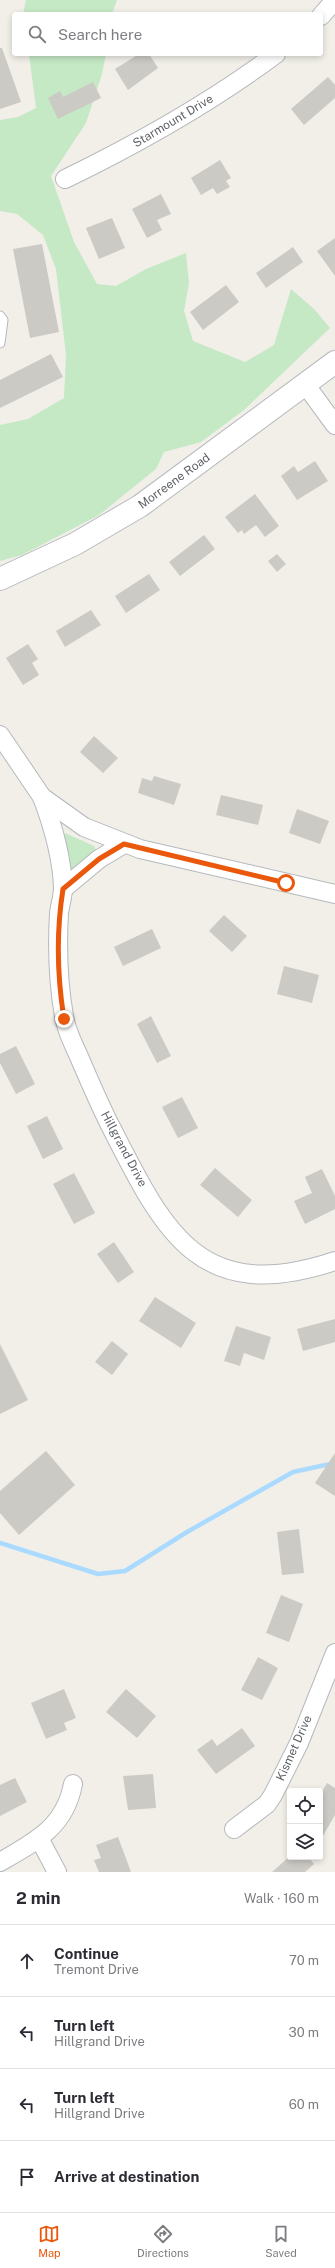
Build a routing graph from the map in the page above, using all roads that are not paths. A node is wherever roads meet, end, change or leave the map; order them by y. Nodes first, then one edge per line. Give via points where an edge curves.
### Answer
1 (335, 0) edge
2 (323, 14) edge
3 (273, 56) edge
4 (65, 179) dead end
5 (0, 316) edge
6 (0, 343) edge
7 (335, 362) edge
8 (305, 384) junction
9 (335, 425) edge
10 (0, 579) edge
11 (0, 735) edge
12 (42, 797) junction
13 (124, 844) junction
14 (63, 889) junction
15 (335, 894) edge
16 (335, 1261) edge
17 (333, 1662) edge
18 (73, 1784) dead end
19 (234, 1829) dead end
20 (40, 1840) junction
21 (0, 1862) edge
22 (57, 1872) edge

1 - 2 street
3 - 4 street, Starmount Drive via 234,84 145,138
5 - 6 lane via 3,320
7 - 8 street, Morreene Road
8 - 9 street
8 - 10 street, Morreene Road via 140,506 75,544
11 - 12 street
12 - 13 street via 84,827
12 - 14 street, Hillgrand Drive via 53,827
13 - 14 street via 99,859
13 - 15 street
14 - 16 street, Hillgrand Drive via 59,913 58,970 64,1019 102,1110 161,1216 190,1250 223,1268 248,1275 272,1276 310,1270
17 - 19 street, Kismet Drive via 299,1743 273,1795 267,1804
18 - 20 street via 70,1801 57,1822
20 - 21 street
20 - 22 street

